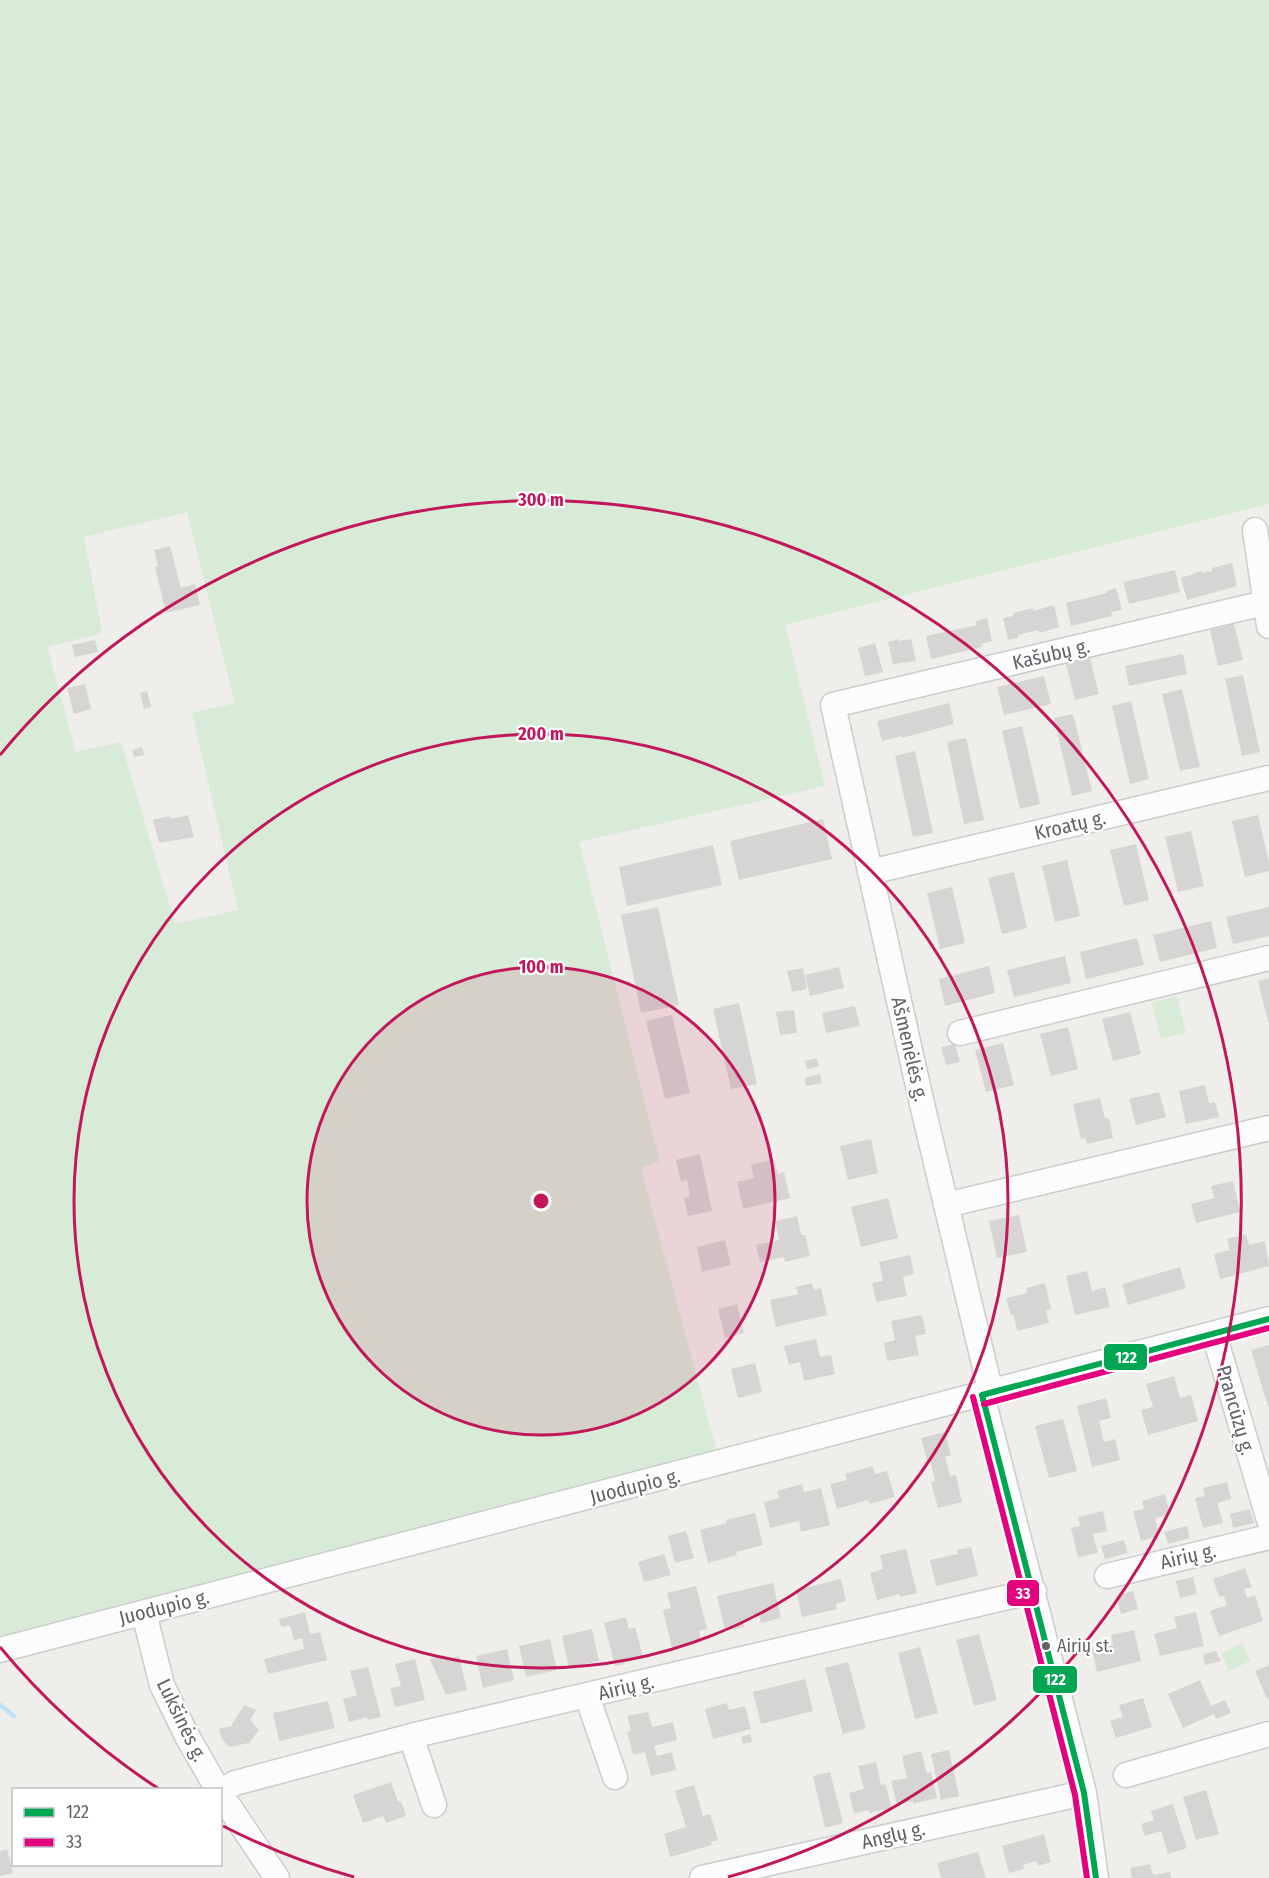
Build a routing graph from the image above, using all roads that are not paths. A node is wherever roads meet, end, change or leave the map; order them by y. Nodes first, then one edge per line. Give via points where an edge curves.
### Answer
1 (1255, 530) dead end
2 (1267, 602) edge
3 (1269, 626) edge
4 (833, 705) joint
5 (1269, 778) edge
6 (870, 872) junction
7 (1269, 958) edge
8 (960, 1033) dead end
9 (1269, 1128) edge
10 (946, 1205) junction
11 (1269, 1319) edge
12 (1214, 1334) junction
13 (986, 1394) junction
14 (1269, 1520) edge
15 (1269, 1537) edge
16 (1107, 1576) dead end
17 (1034, 1591) junction
18 (144, 1612) junction
19 (0, 1650) edge
20 (587, 1696) junction
21 (1269, 1734) edge
22 (411, 1736) junction
23 (1126, 1775) dead end
24 (615, 1777) dead end
25 (218, 1788) edge
26 (222, 1790) edge
27 (1084, 1792) junction
28 (222, 1794) edge
29 (434, 1805) dead end
30 (278, 1878) edge
31 (702, 1878) edge
32 (1096, 1878) edge

1 - 2 street
2 - 3 street
2 - 4 street, Kašubų g.
4 - 6 street, Ašmenėlės g.
5 - 6 street, Kroatų g.
6 - 10 street, Ašmenėlės g.
7 - 8 street
9 - 10 street
10 - 13 street, Ašmenėlės g.
11 - 12 street, Juodupio g.
12 - 13 street, Juodupio g.
12 - 14 street, Prancūzų g.
13 - 17 street, Ašmenėlės g.
13 - 18 street, Juodupio g.
15 - 16 street, Airių g.
17 - 20 street, Airių g.
17 - 27 street, Ašmenėlės g.
18 - 19 street, Juodupio g.
18 - 25 street, Lukšinės g. via 162,1685
20 - 22 street, Airių g.
20 - 24 street
21 - 23 street
22 - 26 street, Airių g. via 235,1783
22 - 29 street
27 - 31 street, Anglų g.
27 - 32 street, Ašmenėlės g.
28 - 30 street, Lukšinės g.

